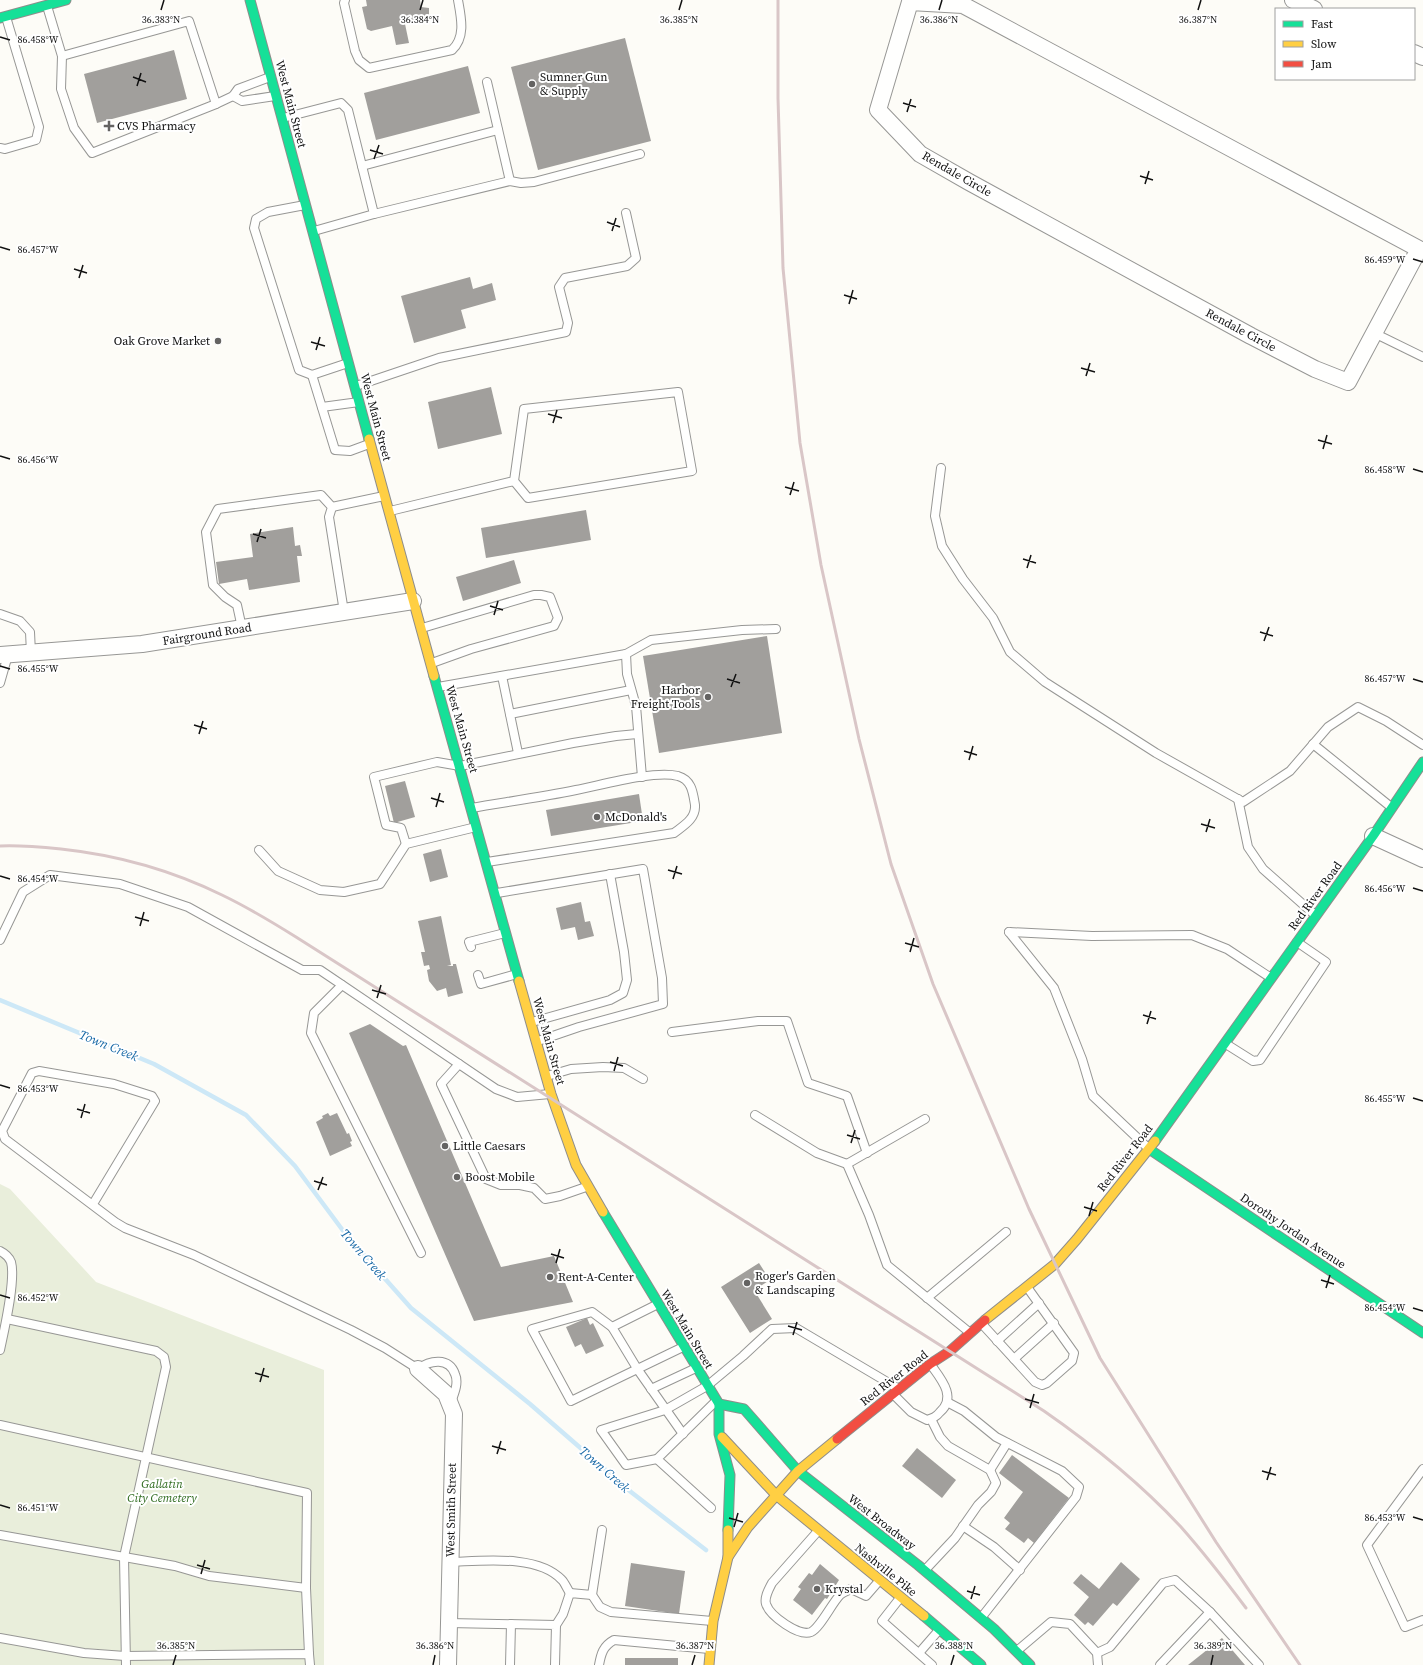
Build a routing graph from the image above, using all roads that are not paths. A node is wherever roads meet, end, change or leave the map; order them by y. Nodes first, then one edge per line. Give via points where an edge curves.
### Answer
1 (66, 0) edge
2 (250, 0) edge
3 (345, 0) edge
4 (458, 0) edge
5 (1293, 0) edge
6 (47, 5) junction
7 (1312, 8) edge
8 (3, 17) edge
9 (62, 56) junction
10 (271, 76) junction
11 (487, 82) dead end
12 (276, 95) junction
13 (233, 96) junction
14 (216, 104) junction
15 (282, 118) junction
16 (498, 130) junction
17 (0, 148) edge
18 (640, 154) dead end
19 (362, 166) junction
20 (510, 181) junction
21 (306, 205) junction
22 (626, 213) dead end
23 (374, 214) junction
24 (313, 231) junction
25 (1421, 250) edge
26 (1374, 333) junction
27 (1423, 357) edge
28 (349, 363) junction
29 (312, 375) junction
30 (355, 386) junction
31 (360, 402) junction
32 (322, 407) junction
33 (371, 443) junction
34 (941, 468) dead end
35 (514, 481) junction
36 (385, 496) junction
37 (332, 506) junction
38 (389, 511) junction
39 (413, 600) junction
40 (344, 612) junction
41 (0, 614) edge
42 (242, 628) junction
43 (421, 628) junction
44 (776, 629) dead end
45 (31, 653) junction
46 (626, 654) junction
47 (4, 655) edge
48 (431, 664) junction
49 (502, 676) junction
50 (0, 684) edge
51 (438, 687) junction
52 (631, 690) junction
53 (510, 714) junction
54 (638, 734) junction
55 (1313, 744) junction
56 (1423, 745) edge
57 (518, 753) junction
58 (1423, 762) edge
59 (460, 766) junction
60 (642, 777) junction
61 (1238, 799) junction
62 (1392, 807) junction
63 (472, 808) junction
64 (477, 827) junction
65 (1372, 836) junction
66 (406, 844) junction
67 (259, 850) dead end
68 (1423, 859) edge
69 (487, 862) junction
70 (610, 874) junction
71 (495, 893) junction
72 (1316, 915) junction
73 (506, 933) junction
74 (0, 940) edge
75 (1297, 942) junction
76 (471, 947) dead end
77 (518, 974) junction
78 (478, 975) dead end
79 (1271, 978) junction
80 (342, 985) junction
81 (531, 1023) junction
82 (672, 1032) dead end
83 (537, 1042) junction
84 (1224, 1043) junction
85 (459, 1064) junction
86 (547, 1076) junction
87 (643, 1079) dead end
88 (551, 1094) junction
89 (755, 1115) dead end
90 (925, 1119) dead end
91 (1149, 1149) junction
92 (867, 1153) junction
93 (847, 1164) junction
94 (587, 1186) junction
95 (93, 1204) junction
96 (1006, 1232) dead end
97 (0, 1251) edge
98 (421, 1253) dead end
99 (1027, 1286) junction
100 (927, 1298) junction
101 (1039, 1303) junction
102 (658, 1304) junction
103 (7, 1318) junction
104 (981, 1323) junction
105 (1054, 1323) junction
106 (612, 1327) junction
107 (970, 1332) junction
108 (1423, 1333) edge
109 (997, 1341) junction
110 (684, 1347) junction
111 (0, 1350) edge
112 (1014, 1359) junction
113 (930, 1364) junction
114 (696, 1368) junction
115 (418, 1369) junction
116 (638, 1370) junction
117 (706, 1386) junction
118 (651, 1389) junction
119 (896, 1391) junction
120 (718, 1402) junction
121 (947, 1402) junction
122 (450, 1403) junction
123 (666, 1410) junction
124 (931, 1419) junction
125 (0, 1425) edge
126 (683, 1434) junction
127 (719, 1434) junction
128 (1007, 1443) junction
129 (146, 1456) junction
130 (657, 1459) junction
131 (1423, 1469) edge
132 (990, 1470) junction
133 (798, 1471) junction
134 (776, 1495) junction
135 (711, 1508) dead end
136 (963, 1526) junction
137 (602, 1530) dead end
138 (818, 1530) junction
139 (0, 1535) edge
140 (124, 1557) junction
141 (728, 1557) junction
142 (450, 1562) junction
143 (1020, 1570) junction
144 (925, 1571) junction
145 (880, 1580) junction
146 (306, 1588) junction
147 (570, 1593) junction
148 (592, 1595) junction
149 (901, 1597) junction
150 (1210, 1612) junction
151 (981, 1618) junction
152 (1423, 1620) edge
153 (713, 1621) junction
154 (449, 1623) junction
155 (511, 1624) junction
156 (556, 1625) junction
157 (939, 1630) junction
158 (0, 1638) edge
159 (710, 1650) junction
160 (1016, 1651) junction
161 (919, 1653) junction
162 (1098, 1653) junction
163 (309, 1654) junction
164 (125, 1656) junction
165 (126, 1665) edge
166 (310, 1665) edge
167 (448, 1665) edge
168 (510, 1665) edge
169 (555, 1665) edge
170 (599, 1665) edge
171 (709, 1665) edge
172 (932, 1665) edge
173 (981, 1665) edge
174 (1030, 1665) edge
175 (1098, 1665) edge
176 (1160, 1665) edge
177 (1259, 1665) edge

1 - 6 main road
2 - 10 main road, West Main Street
3 - 4 lane via 355,51 359,60 370,68 452,50 458,44 462,23
5 - 7 street
6 - 8 main road
6 - 9 lane
8 - 17 lane via 40,127 36,140 5,149
9 - 14 lane via 189,21
9 - 14 lane via 61,90 74,128 92,153
10 - 12 main road, West Main Street
10 - 13 lane via 238,89
11 - 16 lane
12 - 13 lane via 242,101
12 - 15 main road, West Main Street
13 - 14 lane
15 - 19 lane via 341,103 348,110
15 - 21 main road, West Main Street
16 - 19 lane
16 - 20 lane
18 - 20 lane via 534,182
19 - 23 lane
20 - 23 lane
21 - 24 main road, West Main Street
21 - 29 lane via 268,212 256,219 254,228 299,370
22 - 30 lane via 636,258 627,266 565,278 559,288 568,323 566,332 439,358
23 - 24 lane
24 - 28 main road, West Main Street
25 - 26 street, Rendale Circle
25 - 26 street, Rendale Circle via 963,5 910,2 878,110 920,154 1315,369 1348,382
26 - 27 lane
28 - 29 lane
28 - 30 main road, West Main Street
29 - 32 lane
30 - 31 main road, West Main Street
31 - 32 lane
31 - 33 main road, West Main Street
32 - 33 lane via 335,450 350,451
33 - 36 main road, West Main Street
34 - 61 lane via 935,516 942,546 993,618 1010,652 1045,682 1156,753
35 - 35 lane via 524,409 678,392 692,471 528,498
35 - 38 lane
36 - 37 lane
36 - 38 main road, West Main Street
37 - 40 lane via 329,517
37 - 42 lane via 321,495 218,510 206,532 212,585 237,605
38 - 39 main road, West Main Street
39 - 40 street, Fairground Road
39 - 43 main road, West Main Street
40 - 42 street, Fairground Road
41 - 45 lane via 20,621 30,632
42 - 45 street, Fairground Road via 142,644
43 - 48 main road, West Main Street
43 - 48 lane via 534,595 550,597 558,618 554,626 471,649
44 - 46 lane via 651,640
45 - 47 street, Fairground Road
46 - 49 lane
46 - 52 lane via 626,674
47 - 50 lane
48 - 51 main road, West Main Street
49 - 51 lane
49 - 53 lane
51 - 59 main road, West Main Street
52 - 53 lane
52 - 54 lane via 636,706
53 - 57 lane
54 - 57 lane
54 - 60 lane
55 - 56 lane via 1328,727 1358,707 1386,721
55 - 61 lane via 1290,770 1244,802
55 - 62 lane
57 - 59 lane
58 - 62 main road, Red River Road
59 - 63 main road, West Main Street
59 - 66 lane via 437,762 374,777 386,825 401,828
60 - 63 lane
60 - 69 lane via 656,774 678,776 688,781 693,792 695,808 689,823 674,833
61 - 72 lane via 1248,848 1263,869
62 - 65 main road, Red River Road
63 - 64 main road, West Main Street
64 - 66 lane
64 - 69 main road, West Main Street
65 - 68 street
65 - 72 main road, Red River Road
66 - 67 lane via 380,884 344,892 320,890 278,871
69 - 71 main road, West Main Street
70 - 71 lane
70 - 81 lane via 624,952 627,980 623,993 610,1000
70 - 83 lane via 643,869 662,978 663,1004 579,1027
71 - 73 main road, West Main Street
72 - 75 main road, Red River Road
73 - 76 lane via 470,942
73 - 77 main road, West Main Street
74 - 80 lane via 23,892 50,875 120,884 188,907 302,970 320,970
75 - 79 main road, Red River Road
75 - 84 lane via 1326,962 1260,1060 1253,1061
77 - 78 lane via 481,984
77 - 81 main road, West Main Street
79 - 84 main road, Red River Road
79 - 91 lane via 1227,949 1192,935 1092,936 1009,932 1054,988 1082,1059 1093,1096
80 - 85 lane
80 - 98 lane via 314,1012 311,1032
81 - 83 main road, West Main Street
82 - 92 lane via 758,1021 787,1021 808,1083 847,1096
83 - 86 main road, West Main Street
84 - 91 main road, Red River Road
85 - 88 lane via 496,1089 517,1097
85 - 94 lane via 441,1084 486,1179 501,1185 534,1188 545,1200
86 - 87 lane via 571,1069 603,1067 624,1068
86 - 88 main road, West Main Street
88 - 94 main road, West Main Street via 576,1165
89 - 93 lane via 817,1153
90 - 92 lane
91 - 99 main road, Red River Road via 1055,1264
91 - 108 main road, Dorothy Jordan Avenue
92 - 93 lane
93 - 100 lane via 887,1265
94 - 102 main road, West Main Street
95 - 95 lane via 5,1139 2,1131 32,1073 39,1071 114,1084 152,1096 155,1101
95 - 115 lane via 125,1228 194,1255 351,1330
96 - 100 lane
97 - 103 lane via 10,1260 12,1272
99 - 101 lane
99 - 104 main road, Red River Road
100 - 107 lane
101 - 105 lane
101 - 109 lane
102 - 106 lane
102 - 110 main road, West Main Street
103 - 111 lane
103 - 129 lane via 156,1351 164,1357 166,1367
104 - 107 main road, Red River Road
104 - 109 lane
105 - 112 lane
105 - 112 lane via 1072,1348 1072,1361 1042,1385 1035,1382
106 - 116 lane
106 - 116 lane via 592,1312 532,1329 571,1401
107 - 113 main road, Red River Road via 950,1351
109 - 112 lane
110 - 114 main road, West Main Street
110 - 116 lane
113 - 119 main road, Red River Road
113 - 121 lane via 944,1384
114 - 117 main road, West Main Street
114 - 118 lane
115 - 122 street, West Smith Street via 446,1394
115 - 122 lane via 431,1362 440,1361 449,1365 456,1375 456,1390
116 - 118 lane
117 - 119 lane via 772,1329 796,1328
117 - 120 main road, West Main Street
117 - 123 lane
118 - 123 lane
119 - 124 lane via 911,1412 927,1420
119 - 133 main road, Red River Road
120 - 126 lane
120 - 127 main road
120 - 133 main road, West Broadway via 744,1409
121 - 124 lane via 946,1408
121 - 128 lane via 964,1411
122 - 142 street, West Smith Street via 454,1414
123 - 126 lane
123 - 130 lane via 601,1430 626,1465
124 - 132 lane via 948,1446
125 - 129 lane
126 - 130 lane
127 - 134 main road
127 - 141 main road via 730,1475
128 - 132 lane
128 - 143 lane via 1062,1471 1079,1487 1076,1497
129 - 140 lane
129 - 146 lane via 306,1493
130 - 135 lane
131 - 152 lane via 1367,1545 1405,1627
132 - 136 lane via 996,1483
133 - 134 main road, Red River Road
133 - 144 main road, West Broadway
134 - 138 main road, Nashville Pike
134 - 141 main road, Red River Road via 748,1527
136 - 143 lane via 994,1547
136 - 144 lane
137 - 148 lane
138 - 145 main road, Nashville Pike
138 - 145 lane via 772,1583 766,1603 772,1614 795,1631 812,1631 841,1594 851,1589 866,1596
139 - 140 lane
140 - 146 lane via 175,1566 209,1576
140 - 164 lane
141 - 153 main road
142 - 147 lane via 536,1564 562,1580
142 - 154 street, West Smith Street
143 - 151 lane
144 - 151 main road, West Broadway
145 - 149 main road, Nashville Pike
146 - 163 lane
147 - 148 lane
147 - 156 lane via 563,1614
148 - 153 lane via 600,1607 611,1612
149 - 157 main road, Nashville Pike
149 - 161 lane via 882,1621
150 - 162 lane via 1175,1580 1163,1583 1110,1647
150 - 176 lane
150 - 177 lane
151 - 160 main road, West Broadway
153 - 159 main road
154 - 155 lane
154 - 167 street, West Smith Street
155 - 156 lane
155 - 168 lane
156 - 169 lane
157 - 161 lane
157 - 173 main road, Nashville Pike via 967,1657
158 - 164 lane via 84,1653
159 - 170 lane via 614,1640 607,1644
159 - 171 main road
160 - 162 lane via 1051,1622 1070,1624
160 - 174 main road, West Broadway
161 - 172 lane
162 - 175 lane
163 - 164 lane
163 - 166 lane
164 - 165 lane

